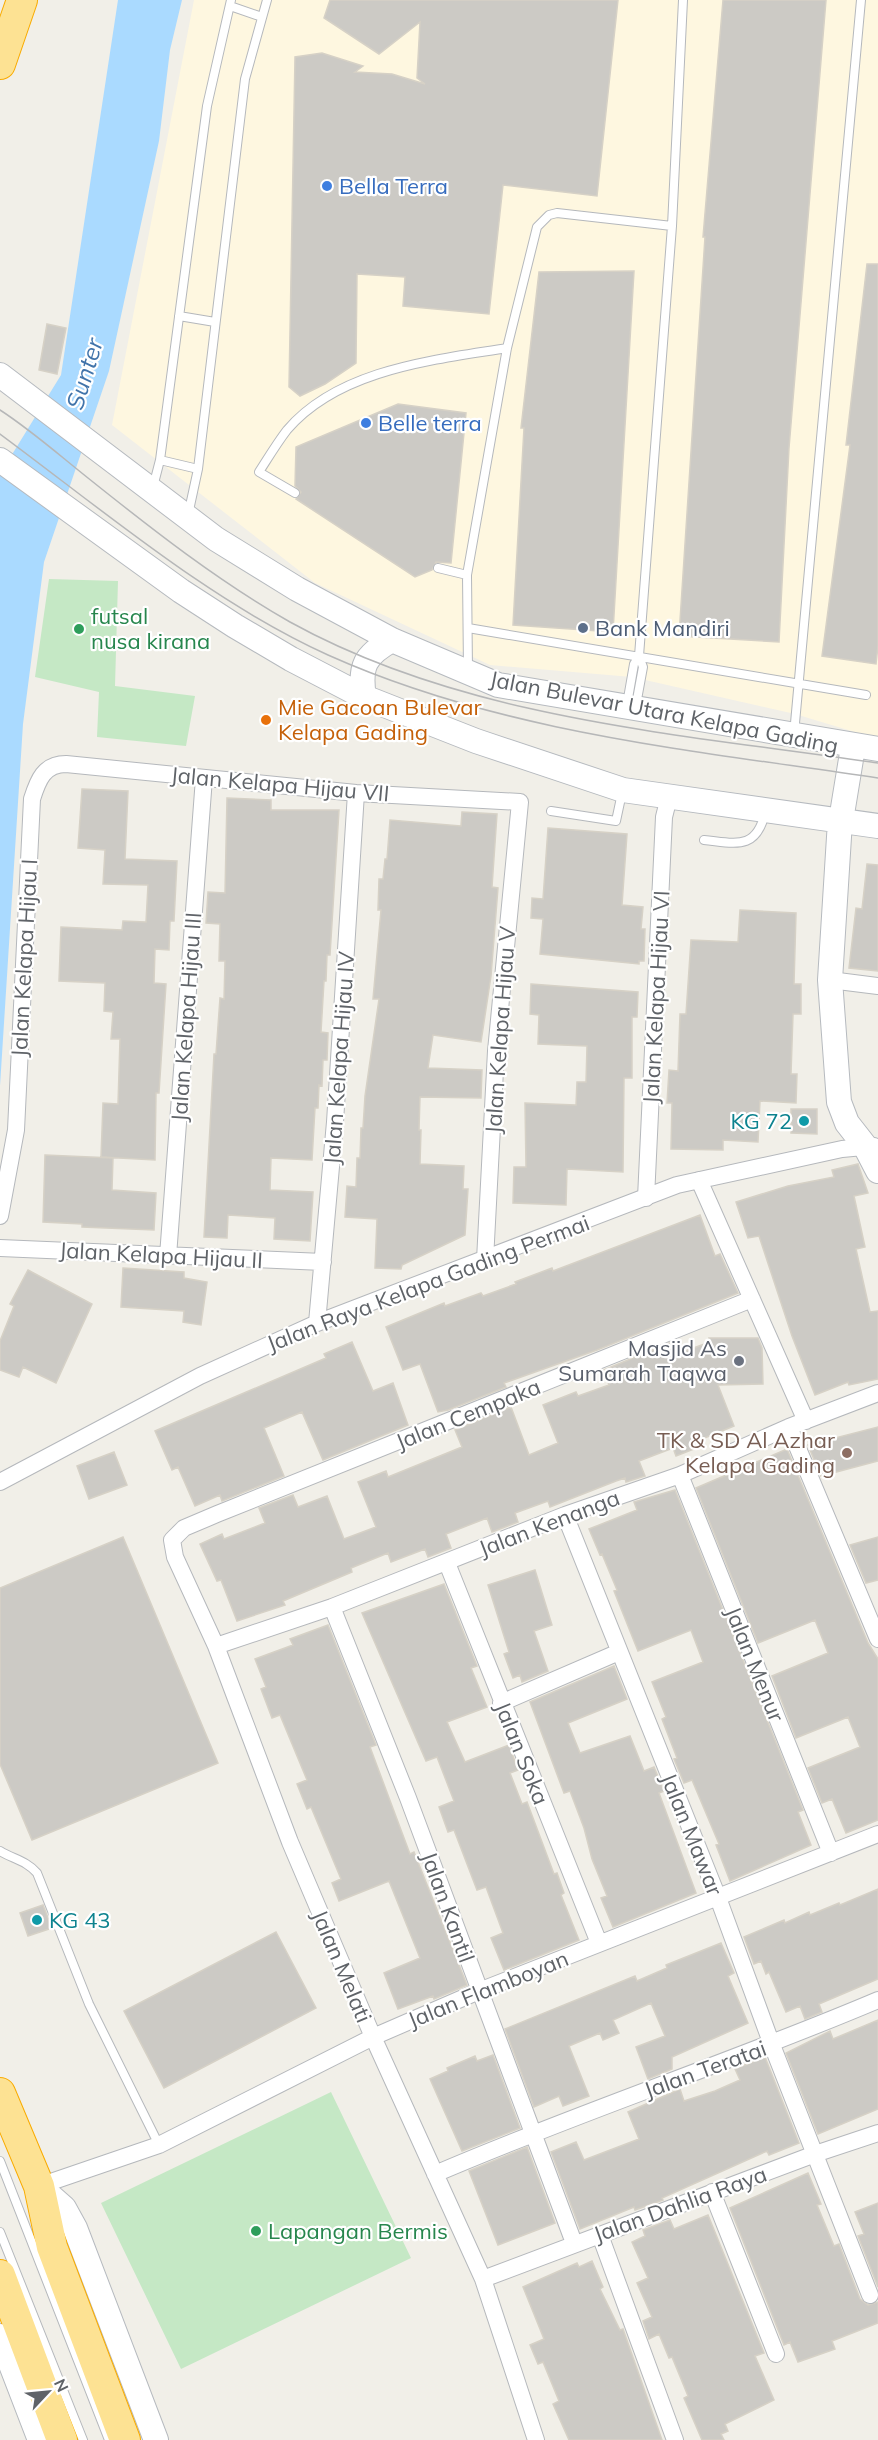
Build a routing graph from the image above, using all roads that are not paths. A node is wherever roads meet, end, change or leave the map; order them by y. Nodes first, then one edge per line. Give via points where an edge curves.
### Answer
1 (22, 0) edge
2 (267, 0) edge
3 (683, 0) edge
4 (859, 1) edge
5 (230, 3) edge
6 (262, 17) junction
7 (0, 64) edge
8 (672, 226) junction
9 (179, 316) junction
10 (215, 322) junction
11 (507, 348) junction
12 (9, 382) edge
13 (0, 460) edge
14 (160, 460) junction
15 (198, 469) junction
16 (153, 490) junction
17 (295, 493) dead end
18 (187, 517) junction
19 (438, 568) dead end
20 (467, 575) junction
21 (468, 628) junction
22 (392, 640) junction
23 (639, 656) junction
24 (468, 673) junction
25 (797, 685) junction
26 (866, 695) dead end
27 (364, 697) junction
28 (630, 709) junction
29 (794, 735) junction
30 (853, 747) junction
31 (878, 749) edge
32 (43, 773) joint
33 (204, 778) junction
34 (623, 790) junction
35 (356, 793) junction
36 (669, 797) junction
37 (520, 802) joint
38 (765, 810) junction
39 (551, 811) dead end
40 (842, 815) junction
41 (877, 826) edge
42 (704, 840) dead end
43 (830, 980) junction
44 (878, 986) edge
45 (871, 1146) edge
46 (878, 1171) edge
47 (699, 1180) junction
48 (645, 1198) junction
49 (0, 1216) edge
50 (0, 1248) edge
51 (168, 1256) junction
52 (485, 1260) junction
53 (323, 1262) junction
54 (752, 1299) junction
55 (317, 1323) junction
56 (878, 1393) edge
57 (806, 1421) junction
58 (789, 1428) junction
59 (680, 1475) junction
60 (0, 1482) edge
61 (217, 1514) joint
62 (565, 1515) junction
63 (447, 1563) junction
64 (333, 1607) junction
65 (878, 1639) edge
66 (216, 1646) junction
67 (619, 1652) junction
68 (501, 1703) junction
69 (878, 1834) edge
70 (0, 1851) edge
71 (831, 1853) junction
72 (717, 1895) junction
73 (600, 1943) junction
74 (479, 1991) junction
75 (878, 2000) edge
76 (372, 2037) junction
77 (772, 2045) junction
78 (0, 2093) edge
79 (531, 2132) junction
80 (878, 2133) edge
81 (159, 2145) junction
82 (815, 2154) junction
83 (0, 2161) edge
84 (435, 2174) junction
85 (39, 2186) junction
86 (712, 2192) junction
87 (0, 2232) edge
88 (600, 2235) junction
89 (574, 2243) junction
90 (0, 2275) edge
91 (483, 2279) junction
92 (870, 2295) dead end
93 (0, 2336) edge
94 (776, 2354) dead end
95 (40, 2440) edge
96 (63, 2440) edge
97 (83, 2440) edge
98 (109, 2440) edge
99 (125, 2440) edge
100 (156, 2440) edge
101 (536, 2440) edge
102 (675, 2440) edge

1 - 7 highway
2 - 6 lane
3 - 8 lane
4 - 25 lane
5 - 6 lane
5 - 9 lane via 207,106
6 - 10 lane via 245,80
8 - 11 lane via 549,215 537,227
8 - 23 lane
9 - 10 lane
9 - 14 lane
10 - 15 lane
11 - 17 lane via 386,373 345,387 306,413 288,429 259,472
11 - 20 lane
12 - 16 main road, Jalan Bulevar Utara Kelapa Gading
13 - 27 main road via 235,626
14 - 15 lane
14 - 16 lane
15 - 18 lane
16 - 18 main road, Jalan Bulevar Utara Kelapa Gading
18 - 22 main road, Jalan Bulevar Utara Kelapa Gading via 297,589
19 - 20 lane
20 - 21 lane
21 - 23 lane
21 - 24 lane
22 - 24 main road, Jalan Bulevar Utara Kelapa Gading
22 - 27 main road via 372,651 361,675
23 - 25 lane
23 - 28 lane via 634,664
24 - 28 main road, Jalan Bulevar Utara Kelapa Gading via 498,685
25 - 26 lane
25 - 29 lane
27 - 34 main road via 476,741
28 - 29 main road, Jalan Bulevar Utara Kelapa Gading
29 - 30 main road, Jalan Bulevar Utara Kelapa Gading
30 - 31 main road, Jalan Bulevar Utara Kelapa Gading
30 - 40 main road
32 - 33 street, Jalan Kelapa Hijau VII via 66,764
32 - 49 street, Jalan Kelapa Hijau I via 32,799 16,1130
33 - 35 street, Jalan Kelapa Hijau VII
33 - 51 street, Jalan Kelapa Hijau III
34 - 36 main road
34 - 39 lane via 616,820
35 - 37 street, Jalan Kelapa Hijau VII
35 - 53 street, Jalan Kelapa Hijau IV
36 - 38 main road
36 - 48 street, Jalan Kelapa Hijau VI via 664,817
37 - 52 street, Jalan Kelapa Hijau V via 496,1051
38 - 40 main road
38 - 42 lane via 757,835 749,841
40 - 41 main road
40 - 43 main road
43 - 44 street
43 - 45 main road via 838,1102 847,1123
45 - 46 main road
45 - 47 street, Jalan Raya Kelapa Gading Permai
47 - 48 street, Jalan Raya Kelapa Gading Permai
47 - 54 street
48 - 52 street, Jalan Raya Kelapa Gading Permai
50 - 51 street, Jalan Kelapa Hijau II
51 - 53 street, Jalan Kelapa Hijau II
52 - 55 street, Jalan Raya Kelapa Gading Permai
53 - 55 street, Jalan Kelapa Hijau IV
54 - 57 street
54 - 61 street, Jalan Cempaka
55 - 60 street, Jalan Raya Kelapa Gading Permai via 200,1376
56 - 57 street, Jalan Kenanga
57 - 58 street, Jalan Kenanga
58 - 59 street, Jalan Kenanga
58 - 65 street
59 - 62 street, Jalan Kenanga
59 - 71 street, Jalan Menur
61 - 66 street, Jalan Melati via 184,1528 172,1540
62 - 63 street, Jalan Kenanga
62 - 67 street, Jalan Mawar
63 - 64 street, Jalan Kenanga
63 - 68 street, Jalan Soka
64 - 66 street, Jalan Kenanga
64 - 74 street, Jalan Kantil
66 - 76 street, Jalan Melati via 290,1842
67 - 68 street
67 - 72 street, Jalan Mawar
68 - 73 street, Jalan Soka
69 - 71 street, Jalan Flamboyan
70 - 81 lane via 28,1863 37,1873 89,2004
71 - 72 street, Jalan Flamboyan
72 - 73 street, Jalan Flamboyan
72 - 77 street, Jalan Mawar
73 - 74 street, Jalan Flamboyan
74 - 76 street, Jalan Flamboyan
74 - 79 street, Jalan Kantil
75 - 77 street, Jalan Teratai
76 - 81 street, Jalan Flamboyan
76 - 84 street, Jalan Melati
77 - 79 street, Jalan Teratai
77 - 82 street, Jalan Mawar
78 - 85 highway
79 - 84 street, Jalan Teratai
79 - 89 street, Jalan Kantil
80 - 82 street, Jalan Dahlia Raya
81 - 85 street, Jalan Flamboyan
82 - 86 street, Jalan Dahlia Raya
82 - 92 street, Jalan Mawar
83 - 98 lane
84 - 91 street, Jalan Melati
85 - 99 highway via 52,2247
85 - 100 main road via 64,2208 75,2228
86 - 88 street, Jalan Dahlia Raya
86 - 94 street
87 - 97 lane
88 - 89 street, Jalan Dahlia Raya
88 - 102 street
89 - 91 street, Jalan Dahlia Raya
90 - 96 highway
91 - 101 street, Jalan Melati
93 - 95 main road

